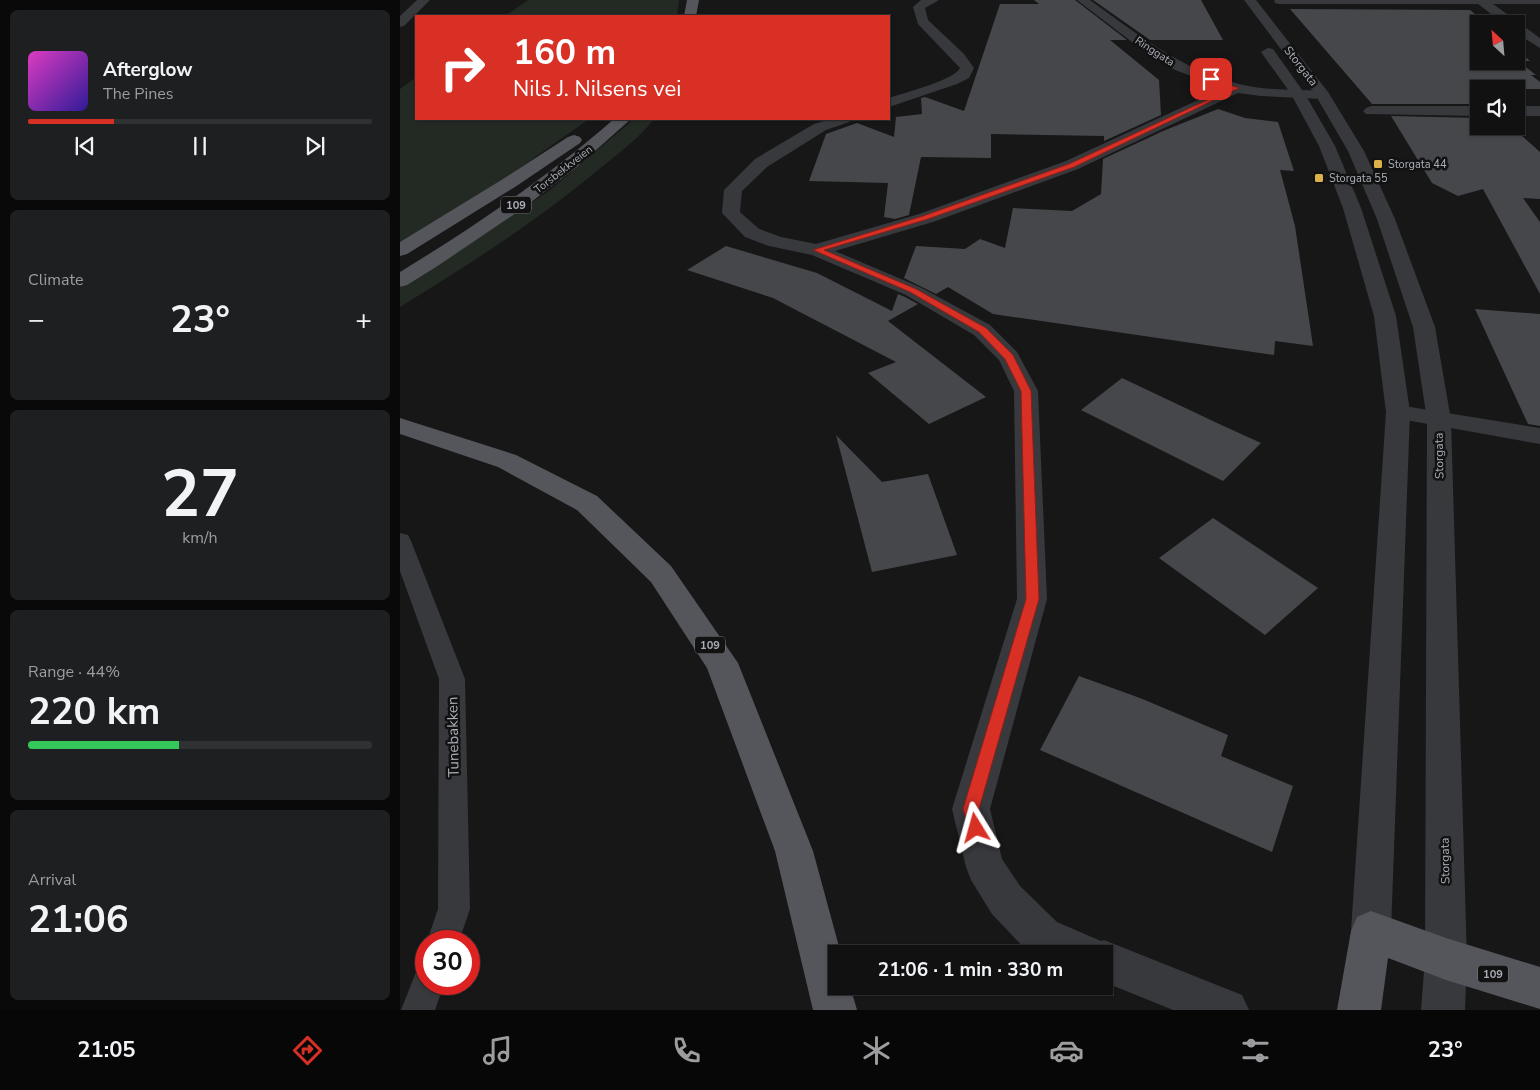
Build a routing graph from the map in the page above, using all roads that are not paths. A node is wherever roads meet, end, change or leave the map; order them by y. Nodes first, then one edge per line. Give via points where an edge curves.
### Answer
1 (424, 0) edge
2 (693, 0) edge
3 (933, 0) edge
4 (1083, 0) edge
5 (1231, 0) edge
6 (1250, 0) edge
7 (1279, 1) edge
8 (1480, 1) edge
9 (1540, 1) edge
10 (690, 15) edge
11 (1499, 15) edge
12 (400, 23) edge
13 (1525, 33) edge
14 (1540, 44) edge
15 (1236, 88) junction
16 (1311, 94) junction
17 (890, 103) edge
18 (1371, 111) dead end
19 (1470, 111) edge
20 (1525, 111) edge
21 (1540, 112) edge
22 (600, 120) edge
23 (622, 120) edge
24 (841, 120) edge
25 (400, 250) edge
26 (817, 250) junction
27 (400, 281) edge
28 (1398, 412) junction
29 (1439, 420) junction
30 (401, 427) edge
31 (1540, 436) edge
32 (400, 541) edge
33 (447, 930) edge
34 (1371, 931) junction
35 (1063, 945) edge
36 (1446, 959) junction
37 (1113, 965) edge
38 (1540, 988) edge
39 (424, 995) edge
40 (1364, 1008) edge
41 (418, 1010) edge
42 (834, 1010) edge
43 (1227, 1010) edge
44 (1442, 1010) edge

1 - 12 street
2 - 10 main road
3 - 17 street via 919,7 922,21 967,68 964,75 952,81
4 - 15 street, Ringgata via 1180,67
5 - 16 street, Storgata
6 - 16 street, Storgata
7 - 8 street
8 - 9 street
8 - 11 street
13 - 14 street
15 - 16 street, Ringgata
15 - 26 street via 1072,165 926,218
16 - 28 street, Storgata via 1355,217 1385,316
16 - 29 street, Storgata via 1356,151 1386,218 1424,327
18 - 19 street
20 - 21 street
22 - 25 main road, Torsbekkveien / 109 via 509,183
23 - 27 main road, Torsbekkveien / 109 via 539,189
24 - 26 street via 820,127 761,163 732,190 731,213 752,233 776,242
26 - 35 street via 913,291 982,330 1009,358 1026,391 1032,599 971,809 986,866 1006,900 1043,937
28 - 29 street
28 - 34 street, Storgata
29 - 31 street
29 - 36 street, Storgata
30 - 42 main road, 109 via 507,461 587,503 660,574 722,663 794,851
32 - 33 lane, Tunebakken via 452,679 454,909
34 - 36 main road, 109
34 - 40 main road
36 - 38 main road, 109
36 - 44 street, Storgata
37 - 43 street
39 - 41 lane

